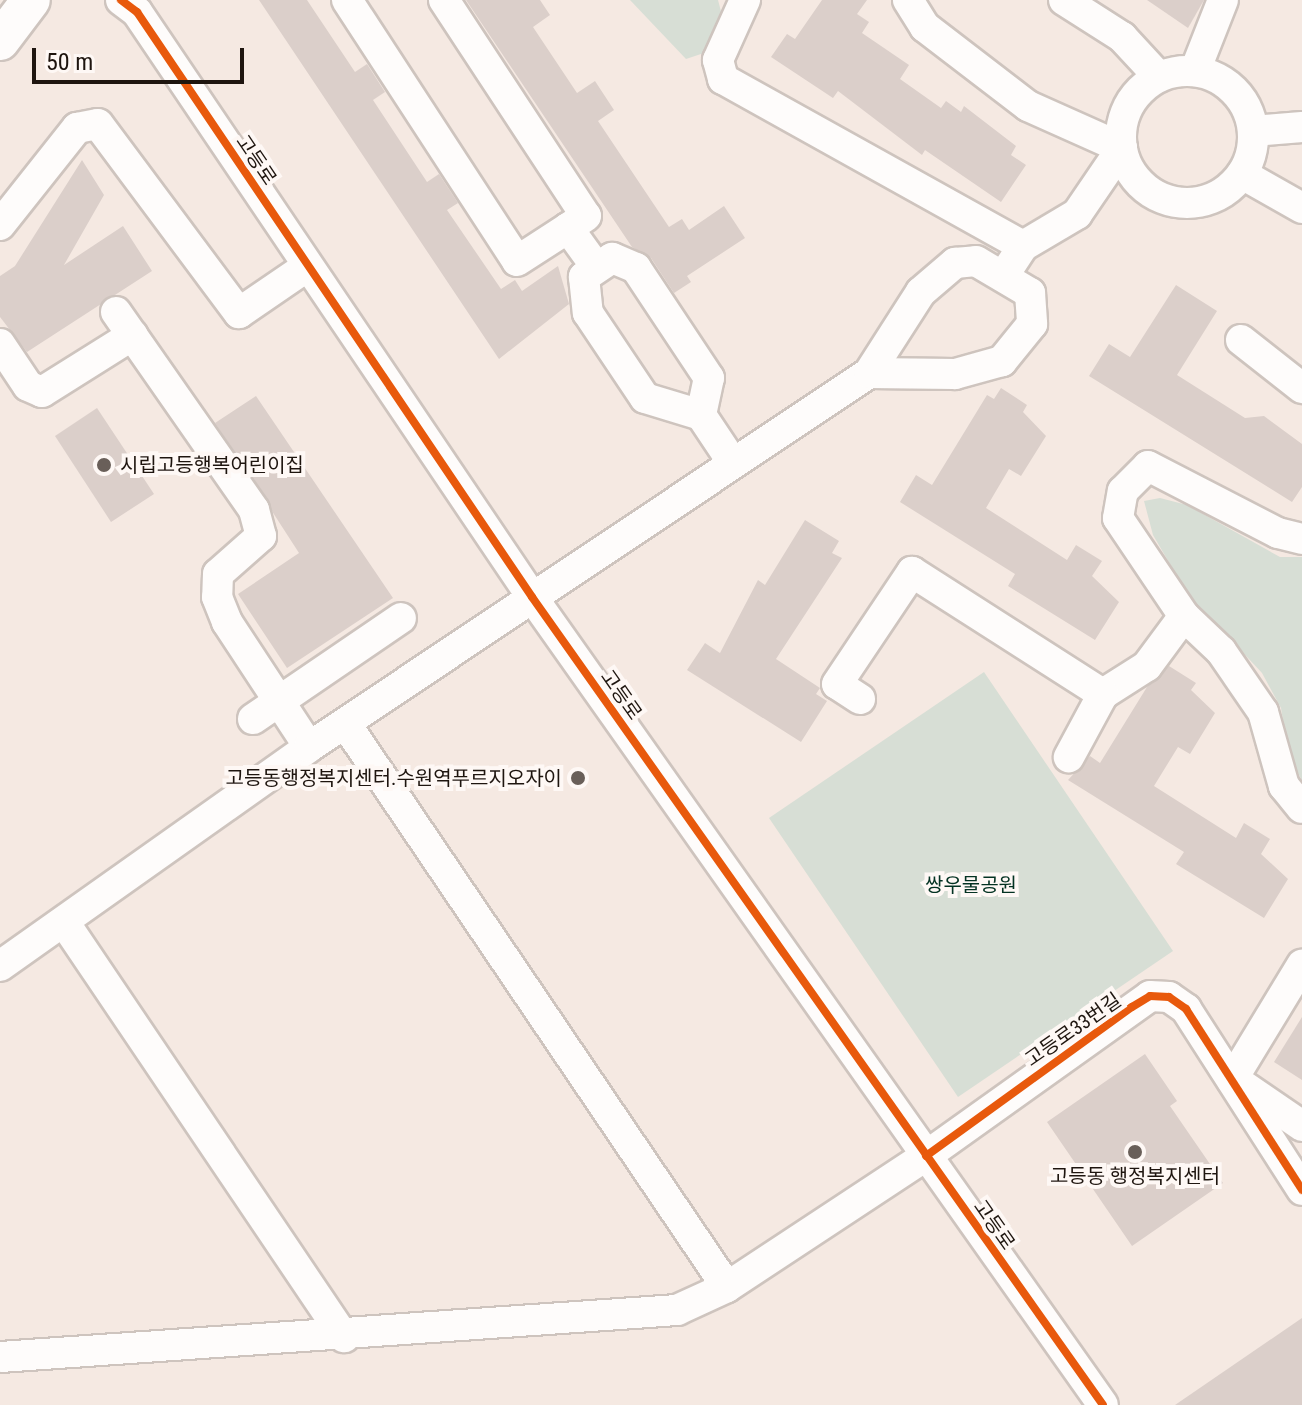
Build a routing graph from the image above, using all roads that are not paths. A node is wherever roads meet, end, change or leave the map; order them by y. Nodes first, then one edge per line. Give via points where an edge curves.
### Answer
1 (31, 0) edge
2 (121, 0) edge
3 (347, 0) edge
4 (444, 0) edge
5 (745, 0) edge
6 (908, 0) edge
7 (1064, 0) edge
8 (1223, 0) edge
9 (0, 41) edge
10 (1195, 71) junction
11 (1159, 77) junction
12 (1302, 127) edge
13 (1253, 131) junction
14 (1122, 148) junction
15 (1242, 174) junction
16 (1302, 208) edge
17 (0, 225) edge
18 (568, 228) junction
19 (1023, 246) junction
20 (308, 266) junction
21 (597, 268) junction
22 (1005, 274) junction
23 (1241, 340) dead end
24 (0, 344) edge
25 (869, 373) junction
26 (1302, 388) edge
27 (701, 415) junction
28 (733, 463) junction
29 (1302, 539) edge
30 (532, 597) junction
31 (1184, 616) junction
32 (401, 618) dead end
33 (1103, 694) junction
34 (860, 699) dead end
35 (279, 701) junction
36 (253, 719) dead end
37 (345, 723) junction
38 (309, 747) junction
39 (1069, 757) dead end
40 (1302, 808) edge
41 (64, 922) junction
42 (1302, 965) edge
43 (0, 966) edge
44 (1233, 1079) junction
45 (1302, 1126) edge
46 (926, 1156) junction
47 (1302, 1190) edge
48 (727, 1287) junction
49 (344, 1337) junction
50 (0, 1357) edge
51 (1103, 1405) edge

1 - 9 main road
2 - 20 street, 고등로 via 137,12
3 - 18 street via 517,261
4 - 18 street via 586,216
5 - 19 street via 718,60 723,79
6 - 14 street via 925,27 1028,106
7 - 11 street via 1122,37
8 - 10 street
10 - 11 street
10 - 13 street via 1230,85 1244,102
11 - 14 street via 1133,97 1123,116
12 - 13 street
13 - 15 street
14 - 15 street via 1135,178 1171,202 1215,198
14 - 19 street via 1077,214
15 - 16 street
17 - 20 street via 77,128 98,124 239,313
18 - 21 street
19 - 22 street
20 - 30 street, 고등로
21 - 27 street via 584,277 588,313 645,398
21 - 27 street via 612,258 636,268 709,378
22 - 25 street via 976,261 955,263 921,292
22 - 25 street via 1030,293 1032,324 1002,361 955,374
23 - 26 street
24 - 35 street via 28,386 42,392 125,324 254,510 261,536 218,574 217,597
25 - 28 street
27 - 28 street
28 - 30 street
29 - 31 street via 1278,533 1148,466 1123,491 1118,518
30 - 37 street
30 - 46 street, 고등로
31 - 33 street via 1147,666
31 - 40 street via 1221,651 1263,712 1284,786
32 - 35 street
33 - 34 street via 912,572 837,684
33 - 39 street
35 - 36 street
35 - 38 street
37 - 38 street
37 - 48 street
38 - 41 street
41 - 43 street
41 - 49 street
42 - 44 street
44 - 45 street
44 - 46 street, 고등로33번길 via 1186,1009 1169,997 1150,996
44 - 47 street, 고등로33번길
46 - 48 street
46 - 51 street, 고등로
48 - 49 street via 677,1310
49 - 50 street

